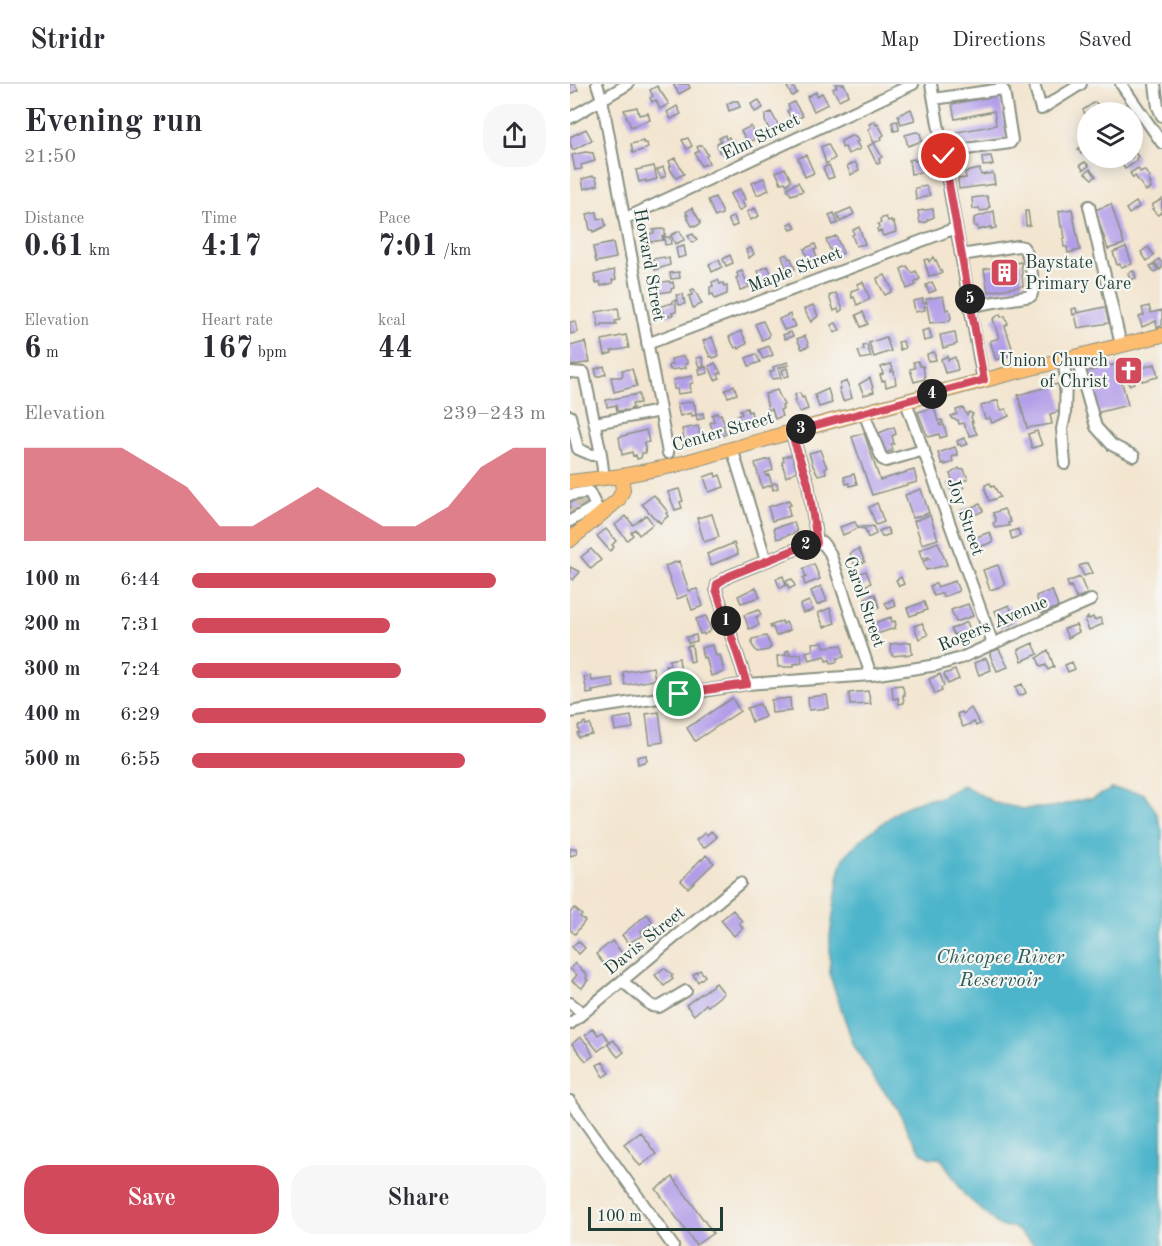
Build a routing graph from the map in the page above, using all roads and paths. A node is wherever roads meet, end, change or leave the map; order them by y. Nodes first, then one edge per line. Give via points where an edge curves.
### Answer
1 (597, 84) edge
2 (628, 84) edge
3 (913, 84) edge
4 (931, 84) edge
5 (1034, 84) edge
6 (1081, 84) edge
7 (1155, 84) edge
8 (1126, 85) edge
9 (602, 99) junction
10 (934, 99) junction
11 (1162, 116) edge
12 (570, 118) edge
13 (1162, 141) edge
14 (944, 152) junction
15 (1089, 206) dead end
16 (624, 219) junction
17 (956, 228) junction
18 (961, 255) junction
19 (971, 306) junction
20 (1162, 335) edge
21 (646, 344) junction
22 (1121, 345) junction
23 (1069, 358) junction
24 (570, 372) edge
25 (984, 380) junction
26 (906, 402) junction
27 (660, 411) junction
28 (864, 413) junction
29 (570, 416) edge
30 (596, 423) junction
31 (791, 432) junction
32 (732, 448) junction
33 (924, 450) junction
34 (668, 453) dead end
35 (600, 454) junction
36 (1134, 456) dead end
37 (1065, 464) dead end
38 (621, 476) junction
39 (604, 478) junction
40 (587, 486) junction
41 (573, 493) edge
42 (575, 521) edge
43 (570, 540) edge
44 (819, 542) junction
45 (766, 561) junction
46 (1091, 600) dead end
47 (993, 644) junction
48 (871, 675) junction
49 (747, 684) junction
50 (570, 712) edge
51 (740, 883) dead end
52 (622, 981) junction
53 (686, 991) dead end
54 (570, 1004) edge
55 (584, 1013) junction
56 (570, 1024) edge
57 (570, 1101) edge
58 (673, 1246) edge

1 - 9 street, Howard Street
2 - 9 street
3 - 16 street, Elm Street
4 - 10 street
5 - 6 street via 1041,109
7 - 11 street
8 - 13 street
9 - 12 street
9 - 16 street, Howard Street
10 - 14 street
10 - 14 street via 1004,91 1010,143
14 - 17 street
15 - 22 street
16 - 21 street, Howard Street
17 - 18 street
17 - 21 street, Maple Street
18 - 19 street
18 - 19 street via 1018,246 1028,255 1034,289 1031,296
19 - 25 street
20 - 22 main road, Center Street
21 - 27 street, Howard Street
22 - 23 main road, Center Street
23 - 25 main road, Center Street
23 - 36 street via 1096,427 1112,445
23 - 37 street via 1062,429
24 - 30 street via 584,373
25 - 26 main road, Center Street
26 - 28 main road, Center Street
26 - 33 street, Joy Street
27 - 30 street
27 - 34 street, Howard Street
28 - 31 main road, Center Street
28 - 33 street via 886,461
29 - 35 street via 578,449
30 - 35 street
31 - 32 main road, Center Street
31 - 44 street, Carol Street via 808,483
32 - 38 main road, Center Street
32 - 45 street
33 - 47 street, Joy Street
35 - 39 street
38 - 39 main road, Center Street
38 - 42 main road via 623,490 618,500
39 - 40 main road, Center Street
40 - 41 main road, Center Street
40 - 42 street via 596,506
42 - 43 main road
44 - 45 street
44 - 48 street, Carol Street via 830,553
45 - 49 street via 729,576 716,589
46 - 47 street, Rogers Avenue
47 - 48 street, Rogers Avenue via 937,665
48 - 49 street, Rogers Avenue
49 - 50 street, Rogers Avenue
51 - 52 street, Davis Street
52 - 53 street via 659,1007
52 - 55 street, Davis Street
54 - 55 street
55 - 56 street, Davis Street
57 - 58 street

